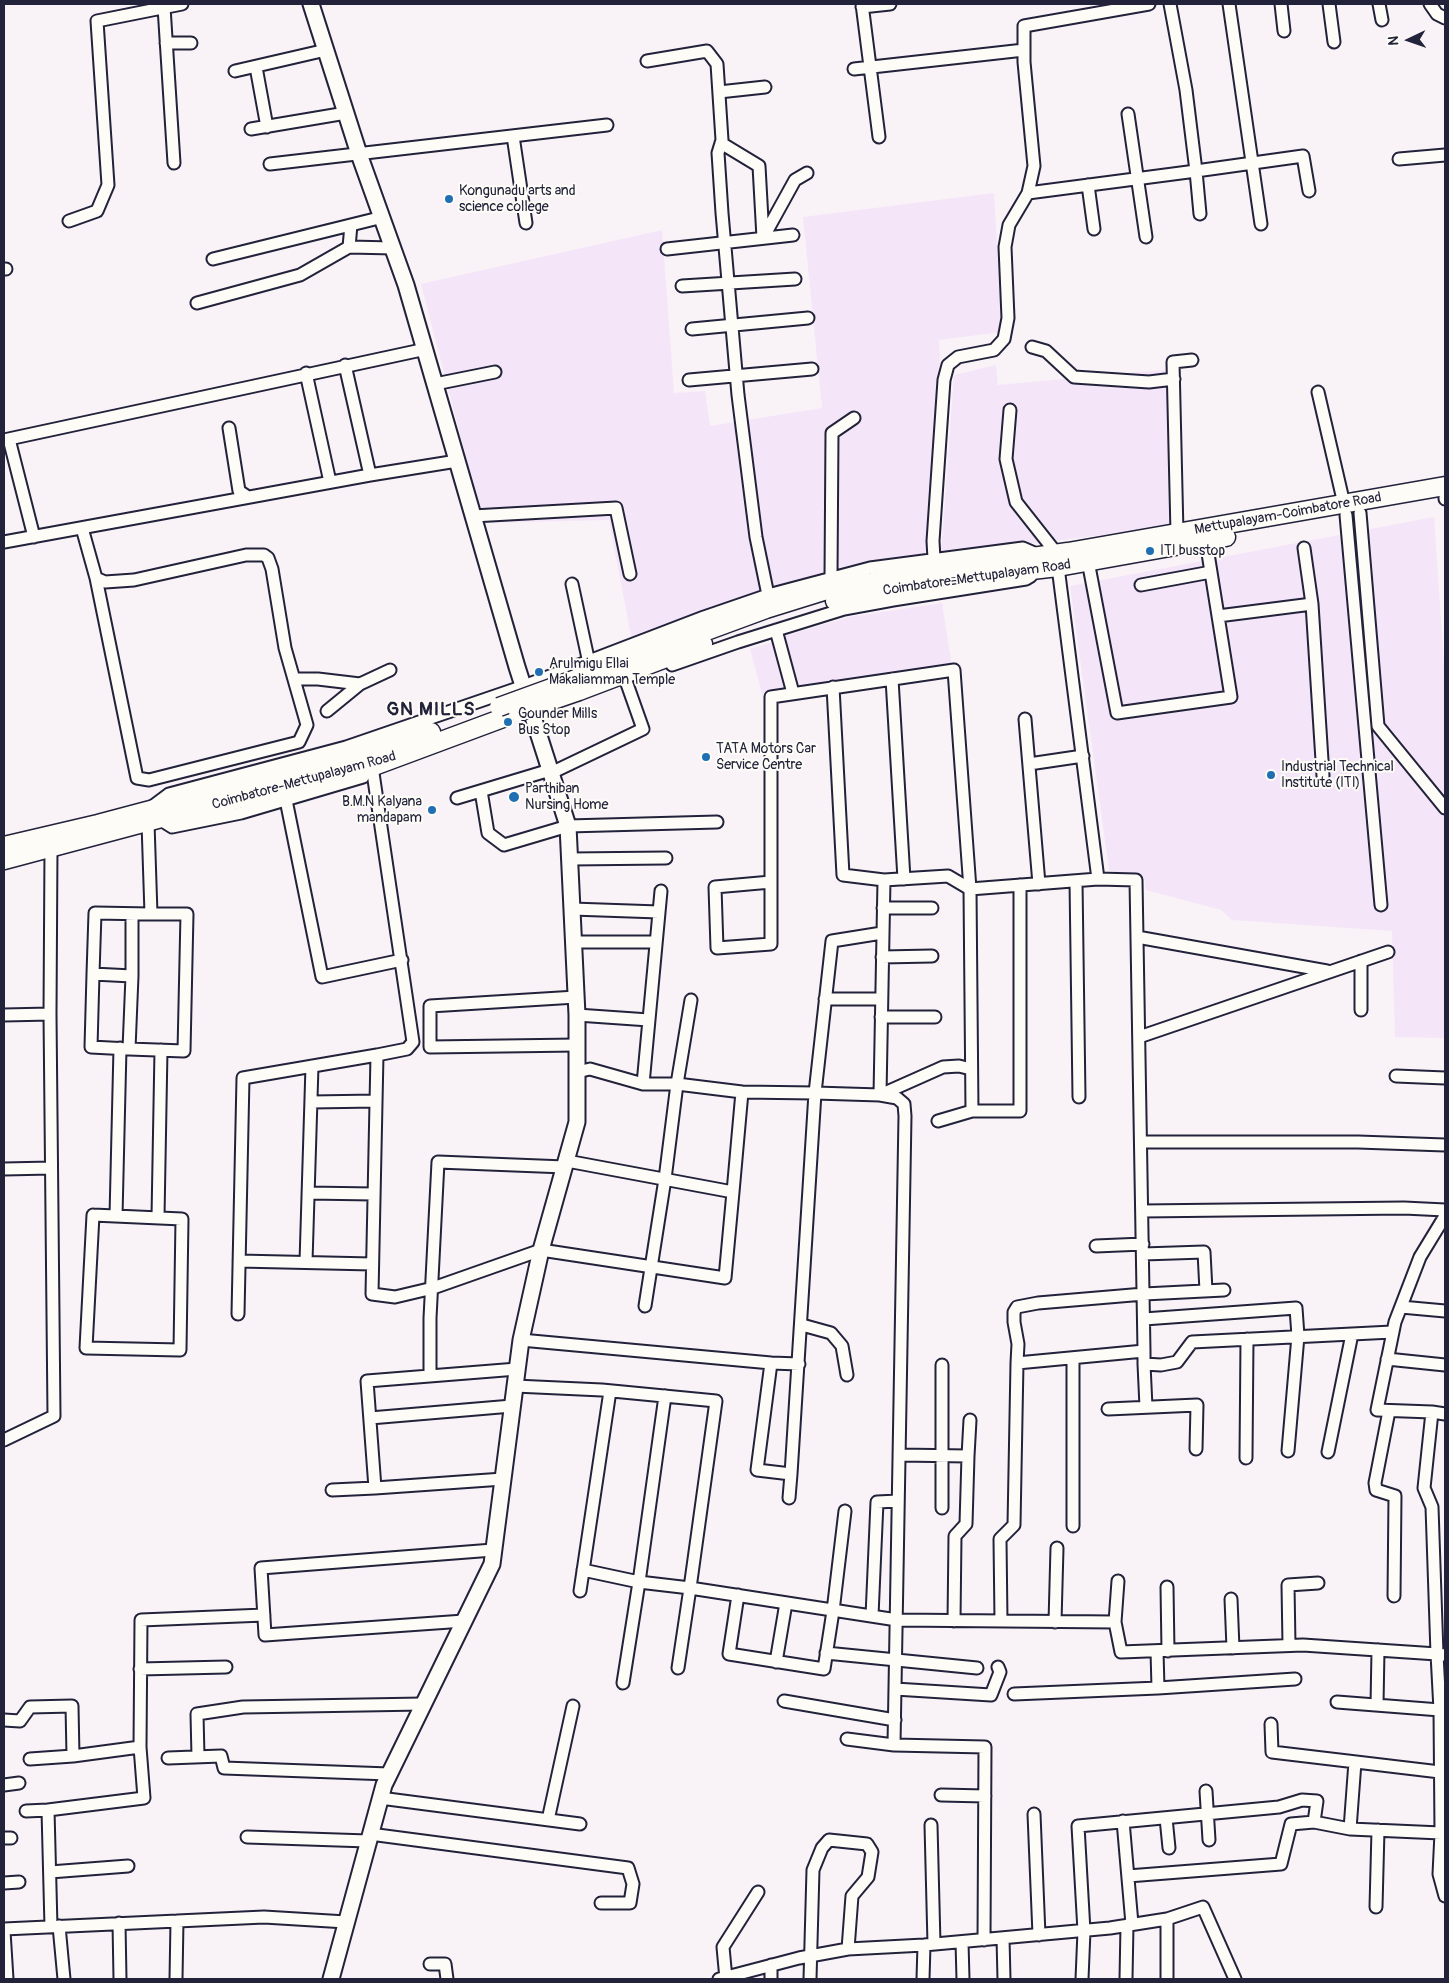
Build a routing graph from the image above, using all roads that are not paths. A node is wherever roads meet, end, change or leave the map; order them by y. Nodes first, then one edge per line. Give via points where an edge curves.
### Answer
1 (182, 4) edge
2 (311, 4) edge
3 (890, 4) edge
4 (1079, 4) edge
5 (1149, 4) edge
6 (1170, 4) edge
7 (1229, 4) edge
8 (1281, 4) edge
9 (1329, 4) edge
10 (1379, 4) edge
11 (1430, 4) edge
12 (862, 5) edge
13 (164, 7) junction
14 (1080, 16) junction
15 (1445, 18) edge
16 (1382, 20) dead end
17 (1284, 30) dead end
18 (1334, 42) dead end
19 (166, 43) junction
20 (191, 43) dead end
21 (326, 50) junction
22 (1024, 50) junction
23 (647, 61) dead end
24 (256, 67) junction
25 (870, 67) junction
26 (854, 69) dead end
27 (235, 70) dead end
28 (766, 87) dead end
29 (719, 92) junction
30 (346, 113) junction
31 (1128, 114) dead end
32 (607, 125) dead end
33 (267, 127) junction
34 (251, 129) dead end
35 (513, 136) junction
36 (879, 137) dead end
37 (721, 143) junction
38 (359, 154) junction
39 (1445, 155) edge
40 (1399, 160) dead end
41 (174, 163) dead end
42 (1252, 163) junction
43 (270, 164) dead end
44 (1196, 171) junction
45 (807, 173) dead end
46 (1137, 179) junction
47 (1088, 185) junction
48 (1309, 191) dead end
49 (1028, 193) junction
50 (1200, 214) dead end
51 (383, 217) junction
52 (69, 221) dead end
53 (526, 222) dead end
54 (1261, 224) dead end
55 (351, 225) junction
56 (1094, 229) dead end
57 (794, 235) dead end
58 (1146, 237) dead end
59 (763, 238) junction
60 (724, 242) junction
61 (348, 247) junction
62 (394, 248) junction
63 (667, 249) dead end
64 (212, 259) dead end
65 (795, 279) dead end
66 (728, 283) junction
67 (682, 286) dead end
68 (197, 302) dead end
69 (808, 318) dead end
70 (732, 326) junction
71 (692, 329) dead end
72 (1032, 347) dead end
73 (426, 349) junction
74 (1192, 360) dead end
75 (345, 365) junction
76 (812, 369) dead end
77 (495, 372) dead end
78 (306, 373) junction
79 (736, 376) junction
80 (1174, 379) junction
81 (689, 380) dead end
82 (435, 384) junction
83 (1318, 392) dead end
84 (1010, 410) dead end
85 (854, 418) dead end
86 (229, 428) dead end
87 (6, 439) edge
88 (456, 461) junction
89 (370, 475) junction
90 (330, 482) junction
91 (1445, 486) edge
92 (248, 497) junction
93 (1445, 498) edge
94 (1350, 511) junction
95 (473, 516) junction
96 (82, 528) junction
97 (1177, 533) junction
98 (34, 537) junction
99 (1206, 540) junction
100 (4, 542) edge
101 (1304, 548) dead end
102 (934, 559) junction
103 (1088, 561) junction
104 (1050, 562) junction
105 (1211, 572) junction
106 (630, 574) dead end
107 (831, 577) junction
108 (96, 578) junction
109 (572, 584) dead end
110 (1141, 585) dead end
111 (768, 595) junction
112 (1312, 604) junction
113 (1218, 616) junction
114 (776, 630) junction
115 (589, 662) junction
116 (390, 670) dead end
117 (294, 679) junction
118 (892, 679) junction
119 (626, 681) junction
120 (360, 684) junction
121 (524, 686) junction
122 (832, 688) junction
123 (793, 693) junction
124 (327, 711) dead end
125 (533, 713) junction
126 (1025, 719) dead end
127 (1082, 756) junction
128 (1029, 764) junction
129 (551, 772) junction
130 (373, 773) junction
131 (1323, 776) dead end
132 (481, 791) junction
133 (457, 798) dead end
134 (286, 800) junction
135 (1445, 808) edge
136 (152, 818) junction
137 (717, 822) dead end
138 (568, 826) junction
139 (4, 846) edge
140 (51, 848) junction
141 (666, 858) dead end
142 (570, 859) junction
143 (4, 860) edge
144 (904, 879) junction
145 (1098, 879) junction
146 (884, 880) junction
147 (1076, 881) junction
148 (771, 882) junction
149 (1039, 884) junction
150 (1020, 886) junction
151 (661, 890) dead end
152 (970, 890) junction
153 (1381, 905) dead end
154 (883, 908) junction
155 (932, 908) dead end
156 (572, 910) junction
157 (659, 912) junction
158 (132, 914) junction
159 (152, 914) junction
160 (882, 933) junction
161 (1137, 937) junction
162 (574, 942) junction
163 (656, 942) junction
164 (1388, 952) dead end
165 (932, 956) dead end
166 (882, 957) junction
167 (402, 960) junction
168 (1361, 961) junction
169 (1330, 972) junction
170 (93, 974) junction
171 (132, 976) junction
172 (576, 997) junction
173 (881, 999) junction
174 (691, 1000) dead end
175 (825, 1000) junction
176 (1361, 1010) dead end
177 (50, 1014) junction
178 (4, 1015) edge
179 (577, 1015) junction
180 (935, 1017) dead end
181 (881, 1018) junction
182 (649, 1020) junction
183 (1139, 1037) junction
184 (577, 1045) junction
185 (125, 1048) junction
186 (161, 1050) junction
187 (377, 1054) junction
188 (312, 1066) junction
189 (971, 1069) junction
190 (577, 1072) junction
191 (1396, 1076) dead end
192 (1445, 1078) edge
193 (643, 1084) junction
194 (677, 1084) junction
195 (742, 1092) junction
196 (815, 1093) junction
197 (880, 1095) junction
198 (1079, 1097) dead end
199 (376, 1101) junction
200 (311, 1102) junction
201 (972, 1111) junction
202 (938, 1121) dead end
203 (1141, 1142) junction
204 (1445, 1144) edge
205 (566, 1164) junction
206 (51, 1168) junction
207 (4, 1170) edge
208 (665, 1179) junction
209 (733, 1192) junction
210 (308, 1193) junction
211 (374, 1194) junction
212 (1445, 1210) edge
213 (1142, 1212) junction
214 (116, 1216) junction
215 (1445, 1216) edge
216 (158, 1218) junction
217 (1096, 1246) dead end
218 (1143, 1249) junction
219 (541, 1250) junction
220 (239, 1261) junction
221 (306, 1262) junction
222 (372, 1264) junction
223 (650, 1267) junction
224 (433, 1288) junction
225 (1224, 1290) dead end
226 (1206, 1291) junction
227 (1144, 1294) junction
228 (645, 1306) dead end
229 (1400, 1307) junction
230 (1445, 1311) edge
231 (427, 1313) dead end
232 (238, 1314) dead end
233 (1144, 1319) junction
234 (802, 1325) junction
235 (1392, 1332) junction
236 (1352, 1334) junction
237 (1298, 1336) junction
238 (1247, 1339) junction
239 (521, 1340) junction
240 (1144, 1352) junction
241 (1073, 1358) junction
242 (1387, 1359) junction
243 (771, 1363) junction
244 (1016, 1363) junction
245 (799, 1364) junction
246 (1144, 1364) junction
247 (942, 1365) dead end
248 (1445, 1365) edge
249 (517, 1369) junction
250 (847, 1375) dead end
251 (430, 1376) junction
252 (515, 1386) junction
253 (610, 1391) junction
254 (664, 1396) junction
255 (512, 1406) junction
256 (1146, 1407) junction
257 (1108, 1408) dead end
258 (1389, 1411) junction
259 (1432, 1412) junction
260 (1445, 1414) edge
261 (370, 1418) junction
262 (970, 1420) dead end
263 (4, 1440) edge
264 (1196, 1449) dead end
265 (1288, 1451) dead end
266 (1328, 1452) dead end
267 (899, 1454) junction
268 (942, 1455) junction
269 (968, 1456) junction
270 (1246, 1458) dead end
271 (791, 1474) junction
272 (503, 1479) junction
273 (375, 1488) junction
274 (332, 1490) dead end
275 (789, 1498) dead end
276 (898, 1502) junction
277 (942, 1508) dead end
278 (844, 1511) dead end
279 (1073, 1526) dead end
280 (1057, 1548) dead end
281 (494, 1550) junction
282 (584, 1570) junction
283 (1118, 1581) dead end
284 (638, 1582) junction
285 (1318, 1583) dead end
286 (1167, 1587) dead end
287 (690, 1588) junction
288 (580, 1591) dead end
289 (738, 1595) junction
290 (1394, 1596) dead end
291 (1231, 1599) dead end
292 (786, 1603) junction
293 (833, 1611) junction
294 (264, 1615) junction
295 (872, 1616) junction
296 (897, 1620) junction
297 (464, 1621) junction
298 (954, 1621) junction
299 (1001, 1621) junction
300 (1055, 1622) junction
301 (1115, 1622) junction
302 (1289, 1646) junction
303 (1233, 1648) junction
304 (1378, 1650) junction
305 (1162, 1651) junction
306 (826, 1653) junction
307 (1441, 1655) edge
308 (896, 1661) junction
309 (776, 1662) junction
310 (998, 1667) dead end
311 (226, 1668) dead end
312 (678, 1668) dead end
313 (978, 1668) dead end
314 (140, 1669) junction
315 (1295, 1679) dead end
316 (623, 1683) dead end
317 (1158, 1688) junction
318 (895, 1689) junction
319 (1014, 1694) dead end
320 (784, 1702) dead end
321 (1337, 1702) dead end
322 (423, 1704) junction
323 (1377, 1705) junction
324 (573, 1706) dead end
325 (1443, 1710) edge
326 (4, 1720) edge
327 (895, 1720) junction
328 (1271, 1724) dead end
329 (1443, 1735) edge
330 (847, 1739) dead end
331 (894, 1745) junction
332 (140, 1747) junction
333 (73, 1756) junction
334 (198, 1757) junction
335 (168, 1758) dead end
336 (30, 1759) dead end
337 (1355, 1762) junction
338 (1440, 1772) junction
339 (389, 1774) junction
340 (19, 1782) dead end
341 (4, 1785) edge
342 (1206, 1791) dead end
343 (941, 1795) dead end
344 (985, 1796) junction
345 (380, 1798) junction
346 (48, 1810) junction
347 (26, 1811) dead end
348 (1034, 1814) dead end
349 (1207, 1814) junction
350 (1166, 1818) junction
351 (548, 1820) junction
352 (1122, 1822) junction
353 (1314, 1822) junction
354 (580, 1824) dead end
355 (931, 1825) dead end
356 (1350, 1829) junction
357 (1378, 1830) junction
358 (1441, 1833) junction
359 (247, 1837) dead end
360 (369, 1838) junction
361 (1209, 1840) dead end
362 (1169, 1848) dead end
363 (128, 1866) dead end
364 (50, 1872) junction
365 (1128, 1876) junction
366 (19, 1882) dead end
367 (4, 1883) edge
368 (758, 1892) dead end
369 (1445, 1896) edge
370 (601, 1903) dead end
371 (1376, 1907) dead end
372 (1167, 1919) junction
373 (178, 1921) junction
374 (346, 1922) junction
375 (119, 1923) junction
376 (1130, 1925) junction
377 (55, 1926) junction
378 (4, 1930) edge
379 (1084, 1930) junction
380 (1039, 1935) junction
381 (1003, 1938) junction
382 (984, 1940) junction
383 (962, 1942) junction
384 (929, 1945) junction
385 (848, 1950) junction
386 (809, 1956) junction
387 (430, 1964) dead end
388 (771, 1965) junction
389 (724, 1978) edge
390 (7, 1979) edge
391 (64, 1979) edge
392 (120, 1979) edge
393 (176, 1979) edge
394 (332, 1979) edge
395 (447, 1979) edge
396 (771, 1979) edge
397 (810, 1979) edge
398 (923, 1979) edge
399 (963, 1979) edge
400 (1004, 1979) edge
401 (1082, 1979) edge
402 (1126, 1979) edge
403 (1167, 1979) edge
404 (1235, 1979) edge

1 - 13 street
2 - 21 main road
3 - 12 street
4 - 14 street
5 - 14 street
6 - 44 street via 1186,90
7 - 42 street
8 - 17 street
9 - 18 street
10 - 16 street
11 - 15 street via 1437,14
12 - 25 street
13 - 19 street
13 - 52 street via 97,21 108,185 97,211
14 - 22 street via 1024,26
19 - 20 street
19 - 41 street
21 - 24 street
21 - 30 main road
22 - 25 street
22 - 49 street via 1034,166
23 - 29 street via 707,51 717,64
24 - 27 street
24 - 33 street
25 - 26 street
25 - 36 street
28 - 29 street
29 - 37 street
30 - 33 street
30 - 38 main road
31 - 46 street
32 - 35 street
33 - 34 street
35 - 38 street
35 - 53 street
37 - 59 street via 759,166
37 - 60 street via 718,153
38 - 43 street
38 - 51 main road
39 - 40 street
42 - 44 street
42 - 48 street via 1303,156
42 - 54 street
44 - 46 street
44 - 50 street
45 - 59 street via 795,180
46 - 47 street
46 - 58 street
47 - 49 street
47 - 56 street
49 - 102 street via 1009,225 1005,247 1008,318 1004,339 994,350 958,357 948,365 944,380
51 - 55 street
51 - 62 main road
55 - 61 street
55 - 64 street
57 - 59 street
59 - 60 street
60 - 63 street
60 - 66 street
61 - 62 street
61 - 68 street via 300,276
62 - 73 main road
65 - 66 street
66 - 67 street
66 - 70 street
69 - 70 street
70 - 71 street
70 - 79 street
72 - 80 street via 1046,350 1074,377 1149,382
73 - 75 street
73 - 82 main road
74 - 80 street via 1173,362
75 - 78 street
75 - 89 street
76 - 79 street
77 - 82 street
78 - 87 street
78 - 90 street
79 - 81 street
79 - 111 street via 756,537
80 - 97 street
82 - 88 main road
83 - 94 street
84 - 104 street via 1006,459 1016,502
85 - 107 street via 832,434
86 - 92 street via 239,490
87 - 98 street
88 - 89 street
88 - 95 main road
89 - 90 street
90 - 92 street
91 - 94 highway, Mettupalayam-Coimbatore Road
92 - 96 street
93 - 94 highway, Coimbatore-Mettupalayam Road
94 - 97 highway, Mettupalayam-Coimbatore Road
94 - 99 highway, Coimbatore-Mettupalayam Road
94 - 135 street via 1378,726
94 - 153 street
95 - 106 street via 616,508
95 - 121 main road
96 - 98 street
96 - 108 street
97 - 104 highway, Mettupalayam-Coimbatore Road
98 - 100 street
99 - 103 highway, Coimbatore-Mettupalayam Road
99 - 105 street
101 - 112 street
102 - 104 street via 1023,548
102 - 107 street
103 - 104 highway, Coimbatore-Mettupalayam Road
103 - 113 street via 1117,713 1230,697
104 - 114 street via 1026,579 854,608
104 - 127 street
104 - 136 highway, Mettupalayam-Coimbatore Road, bridge via 933,570 870,581 677,641 297,779
105 - 110 street
105 - 113 street
107 - 111 street
108 - 117 street via 105,582 134,580 246,555 264,555 272,568
108 - 117 street via 137,778 149,780 299,742 308,725
109 - 115 street
111 - 115 street
112 - 113 street
112 - 131 street
114 - 119 street
114 - 123 street
115 - 121 street
116 - 120 street
117 - 120 street
118 - 122 street
118 - 144 street
118 - 152 street via 954,670
119 - 125 street
119 - 129 street via 643,729
120 - 124 street
121 - 125 main road
121 - 136 street via 346,748 169,794
122 - 123 street
122 - 146 street via 843,875
123 - 148 street via 771,697
125 - 129 main road
125 - 130 street
126 - 128 street
127 - 128 street
127 - 145 street
128 - 149 street
129 - 132 street
129 - 138 main road
130 - 134 street
130 - 167 street
132 - 133 street
132 - 138 street via 488,833 504,845
134 - 136 street via 172,827
134 - 167 street via 322,977
136 - 139 highway, Mettupalayam-Coimbatore Road
136 - 140 highway
136 - 159 street
137 - 138 street
138 - 142 main road
140 - 143 highway
140 - 177 street
141 - 142 street
142 - 156 main road
144 - 146 street
144 - 152 street via 948,876
145 - 147 street
145 - 161 street via 1136,880
146 - 154 street
147 - 149 street
147 - 198 street
148 - 148 street via 771,944 717,948 715,887
149 - 150 street
150 - 152 street
150 - 201 street via 1020,1111
151 - 157 street
152 - 189 street
154 - 155 street
154 - 160 street
156 - 157 street
156 - 162 main road
157 - 163 street
158 - 159 street
158 - 170 street via 95,914
158 - 171 street
159 - 186 street via 187,914 184,1051
160 - 166 street
160 - 175 street via 832,940
161 - 169 street
161 - 183 street
162 - 163 street
162 - 172 main road
163 - 182 street
164 - 168 street
165 - 166 street
166 - 173 street
167 - 187 street via 414,1042 408,1049
168 - 169 street
168 - 176 street
169 - 183 street
170 - 171 street
170 - 185 street via 92,1047
171 - 185 street
172 - 179 main road
172 - 184 street via 430,1006 430,1047
173 - 175 street
173 - 181 street
174 - 194 street
175 - 196 street
177 - 178 street
177 - 206 street
179 - 182 street
179 - 184 main road
180 - 181 street
181 - 197 street
182 - 193 street
183 - 203 street
184 - 190 main road
185 - 186 street
185 - 214 street
186 - 216 street
187 - 188 street
187 - 199 street
188 - 200 street
188 - 220 street via 243,1078
189 - 197 street via 943,1067
189 - 201 street
190 - 193 street via 590,1069
190 - 205 main road via 578,1122
191 - 192 street
193 - 194 street
194 - 195 street
194 - 208 street
195 - 196 street
195 - 209 street
196 - 197 street
196 - 234 street
197 - 267 street via 897,1098 904,1104 905,1116
199 - 200 street
199 - 211 street
200 - 210 street
201 - 202 street
203 - 204 street
203 - 213 street
205 - 208 street
205 - 219 main road
205 - 224 street via 438,1162
206 - 207 street
206 - 263 street via 54,1416
208 - 209 street
208 - 223 street
209 - 223 street via 725,1278
210 - 211 street
210 - 221 street
211 - 222 street
212 - 213 street
213 - 218 street
214 - 216 street
214 - 216 street via 93,1215 86,1348 180,1350 182,1219
215 - 229 street via 1420,1257
217 - 218 street
218 - 226 street via 1204,1252
218 - 227 street
219 - 223 street
219 - 224 street
219 - 239 main road
220 - 221 street
220 - 232 street
221 - 222 street
222 - 224 street via 372,1294 396,1297
223 - 228 street
224 - 231 street
224 - 251 street
225 - 226 street
226 - 227 street
227 - 233 street
227 - 244 street via 1017,1307 1014,1312 1018,1344
229 - 230 street
229 - 235 street
233 - 237 street via 1296,1308
233 - 240 street
234 - 245 street
234 - 250 street via 831,1333 842,1346
235 - 236 street
235 - 242 street
236 - 237 street
236 - 266 street
237 - 238 street
237 - 265 street
238 - 246 street via 1192,1342 1177,1362
238 - 270 street
239 - 243 street
239 - 249 main road
240 - 241 street
240 - 246 street
241 - 244 street
241 - 279 street
242 - 248 street
242 - 258 street via 1377,1410
243 - 245 street
243 - 271 street via 757,1470
244 - 299 street via 1014,1525 1000,1539
245 - 271 street
246 - 256 street
247 - 268 street
249 - 251 street
249 - 252 main road
251 - 261 street via 367,1381
252 - 253 street
252 - 255 main road
253 - 254 street
253 - 282 street
254 - 284 street
254 - 287 street via 716,1401
255 - 261 street
255 - 272 main road
256 - 257 street
256 - 264 street via 1197,1406
258 - 259 street
258 - 290 street via 1375,1483 1376,1490 1395,1496
259 - 260 street
259 - 307 street via 1424,1488 1432,1507
261 - 273 street
262 - 269 street
267 - 268 street
267 - 276 street
268 - 269 street
268 - 277 street
269 - 298 street via 966,1524 955,1536
271 - 275 street
272 - 273 street
272 - 281 main road
273 - 274 street
276 - 295 street via 877,1502
276 - 296 street
278 - 293 street
280 - 300 street
281 - 294 street via 261,1568
281 - 297 main road via 492,1564
282 - 284 street
282 - 288 street
283 - 301 street
284 - 287 street
284 - 316 street
285 - 302 street via 1288,1585
286 - 305 street
287 - 289 street
287 - 312 street
289 - 292 street
289 - 309 street via 729,1654
291 - 303 street
292 - 293 street
292 - 309 street
293 - 295 street
293 - 306 street
294 - 297 street via 265,1635
294 - 314 street via 141,1620
295 - 296 street
296 - 298 street
296 - 308 street
297 - 322 main road
298 - 299 street
299 - 300 street
300 - 301 street
301 - 305 street via 1121,1652
302 - 303 street
302 - 304 street
303 - 305 street
304 - 307 street
304 - 323 street
305 - 317 street
306 - 308 street
306 - 309 street via 824,1669
307 - 325 street
308 - 313 street
308 - 318 street
310 - 318 street via 1000,1672 991,1695
311 - 314 street
314 - 332 street
315 - 317 street
317 - 319 street
318 - 327 street
320 - 327 street
321 - 323 street
322 - 334 street via 243,1707 197,1714
322 - 339 main road
323 - 325 street
324 - 351 street
325 - 329 street
326 - 333 street via 20,1721 30,1707 72,1706
327 - 331 street
328 - 337 street via 1272,1752
329 - 338 street
330 - 331 street
331 - 344 street via 985,1747
332 - 333 street
332 - 346 street via 144,1798
333 - 336 street
334 - 335 street
334 - 339 street via 221,1756 224,1768
337 - 338 street
337 - 356 street
338 - 358 street
339 - 345 main road
340 - 341 street
342 - 349 street
343 - 344 street
344 - 382 street
345 - 351 street
345 - 360 main road
346 - 347 street
346 - 364 street
348 - 380 street
349 - 350 street
349 - 353 street via 1279,1807 1302,1800 1316,1801
349 - 361 street
350 - 352 street
350 - 362 street
351 - 354 street
352 - 365 street
352 - 379 street via 1078,1826
353 - 356 street
353 - 365 street via 1291,1824 1281,1864
355 - 384 street
356 - 357 street
357 - 358 street
357 - 371 street
358 - 369 street via 1438,1874
359 - 360 street
360 - 370 street via 628,1868 634,1884 630,1903
360 - 374 main road
363 - 364 street
364 - 377 street
365 - 376 street
366 - 367 street
368 - 389 street via 723,1947
372 - 376 street
372 - 403 street
372 - 404 street via 1202,1907
373 - 374 street via 264,1917
373 - 375 street
373 - 393 street
374 - 394 main road
375 - 377 street
375 - 392 street
376 - 379 street
376 - 402 street
377 - 378 street
377 - 391 street
378 - 390 street
379 - 380 street
379 - 401 street
380 - 381 street
381 - 382 street
381 - 400 street
382 - 383 street
383 - 384 street
383 - 399 street
384 - 385 street
384 - 398 street
385 - 386 street
385 - 386 street via 852,1896 868,1877 872,1852 867,1844 829,1840 813,1870
386 - 388 street
386 - 397 street
387 - 395 street via 445,1964
388 - 389 street
388 - 396 street

